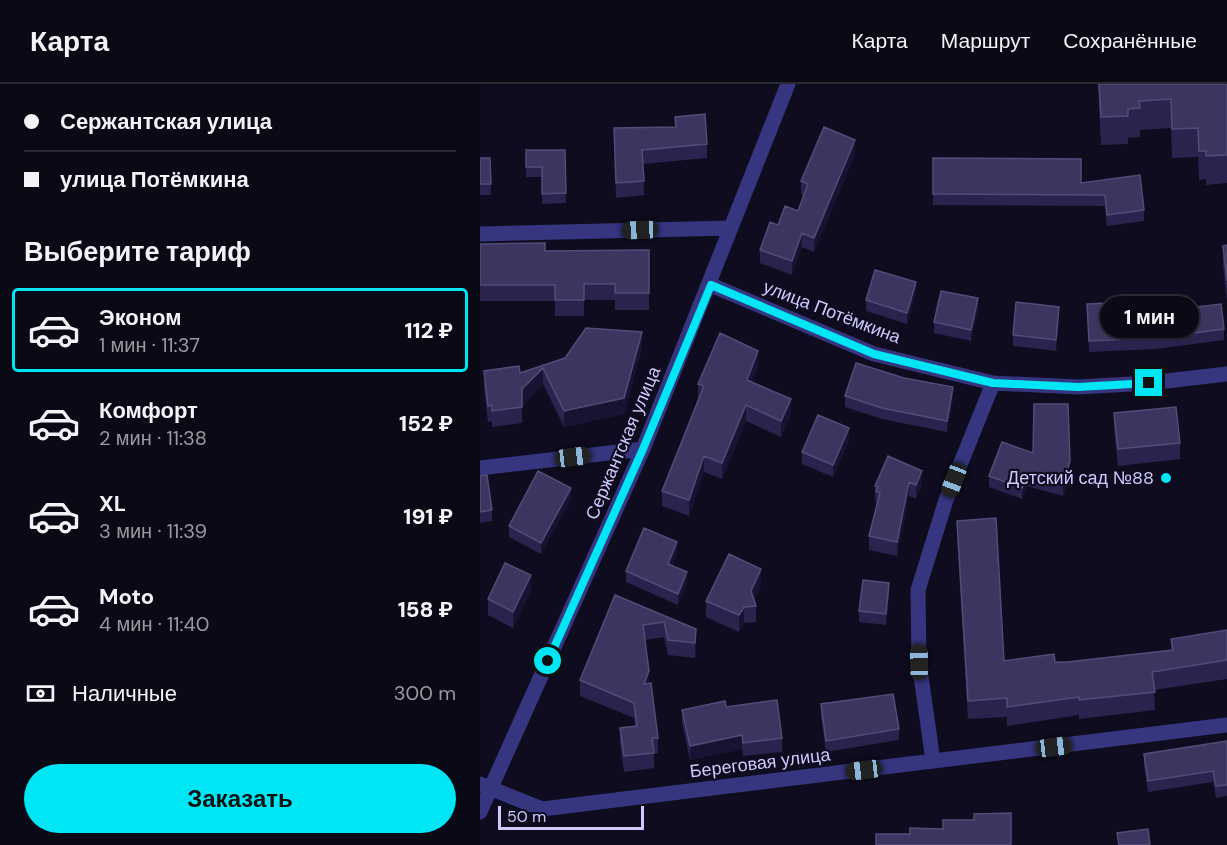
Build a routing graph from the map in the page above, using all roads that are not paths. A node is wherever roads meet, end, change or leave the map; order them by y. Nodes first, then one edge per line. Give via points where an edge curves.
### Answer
1 (788, 84) edge
2 (731, 228) junction
3 (480, 234) edge
4 (711, 285) junction
5 (1227, 374) edge
6 (993, 383) junction
7 (643, 449) junction
8 (480, 468) edge
9 (1227, 725) edge
10 (933, 761) junction
11 (485, 786) edge
12 (480, 812) edge

1 - 2 street, Сержантская улица
2 - 3 street
2 - 4 street, Сержантская улица
4 - 6 street, улица Потёмкина via 874,354
4 - 7 street, Сержантская улица
5 - 6 street, улица Потёмкина via 1078,387
6 - 10 street via 946,500 918,590 919,662
7 - 8 street
7 - 11 street, Сержантская улица
9 - 10 street, Береговая улица
10 - 11 street, Береговая улица via 542,809
11 - 12 street, Сержантская улица

